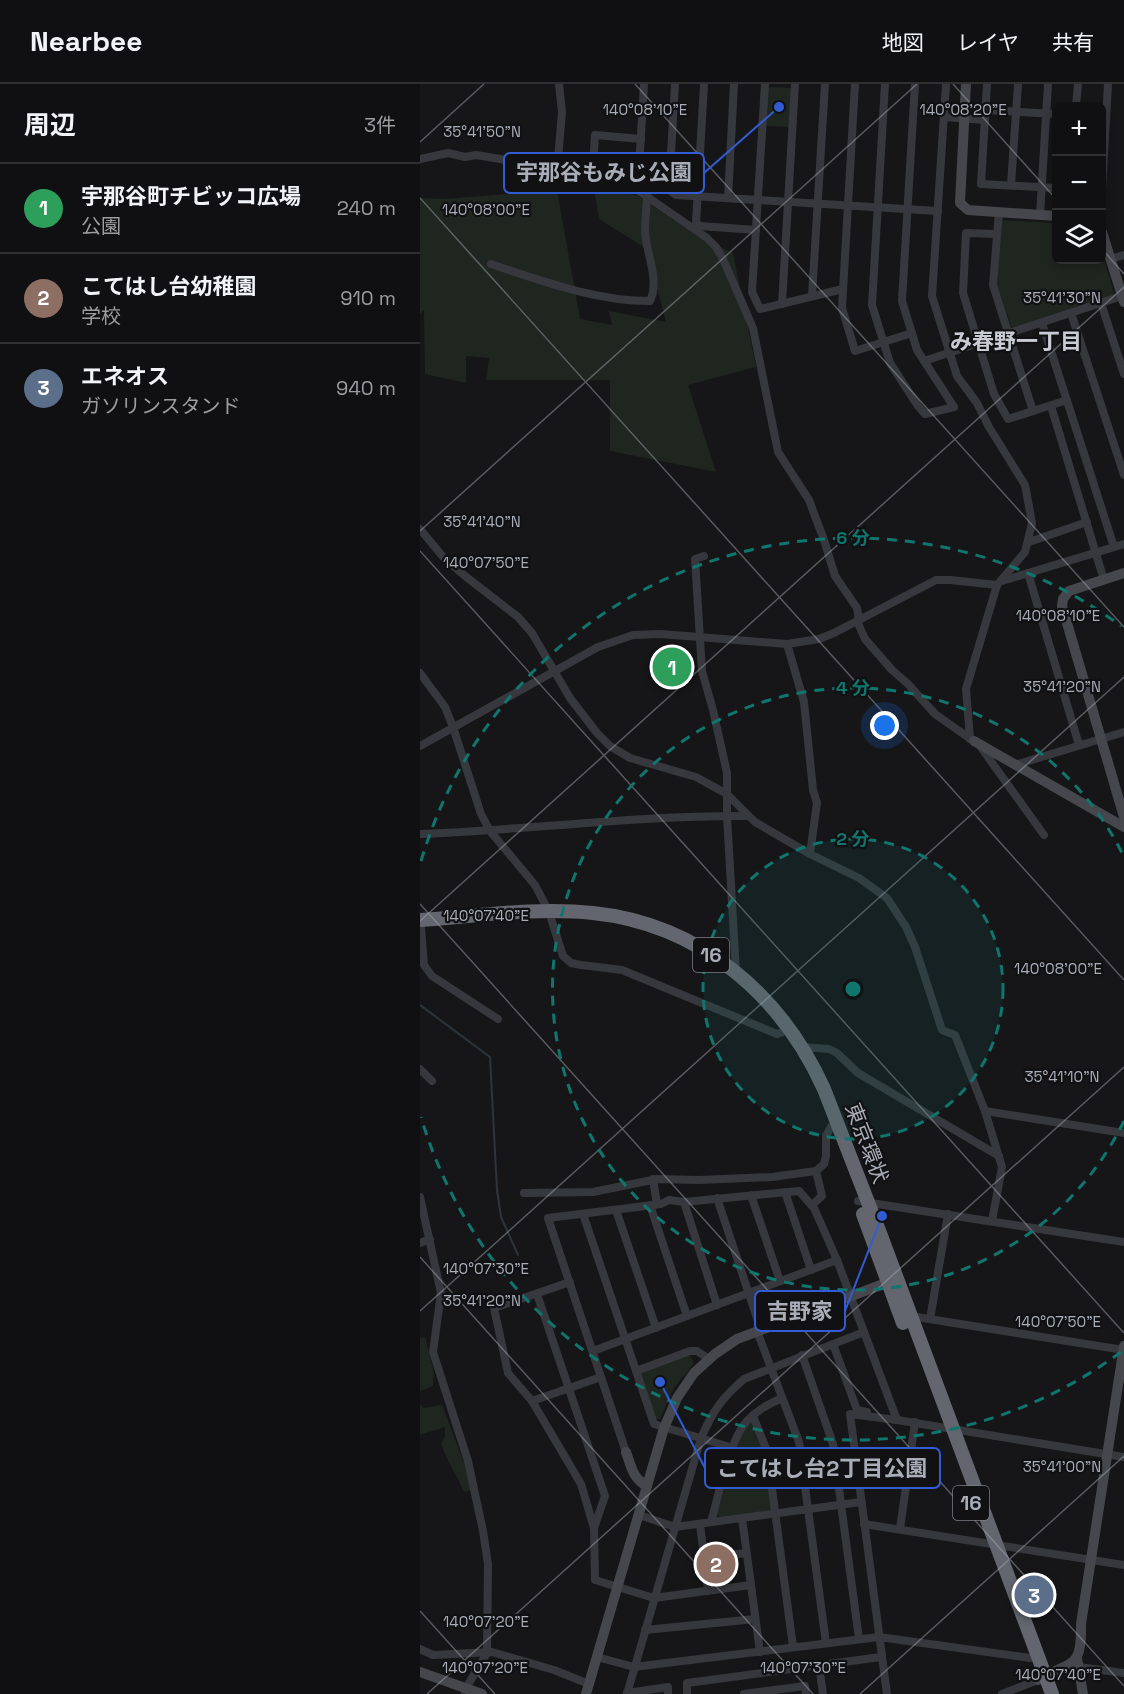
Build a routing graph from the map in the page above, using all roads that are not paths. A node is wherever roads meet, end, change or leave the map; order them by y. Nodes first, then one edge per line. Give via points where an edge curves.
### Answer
1 (559, 84) edge
2 (644, 84) edge
3 (675, 84) edge
4 (704, 84) edge
5 (735, 84) edge
6 (765, 84) edge
7 (795, 84) edge
8 (825, 84) edge
9 (855, 84) edge
10 (885, 84) edge
11 (915, 84) edge
12 (946, 84) edge
13 (966, 84) edge
14 (987, 84) edge
15 (1018, 84) edge
16 (1047, 84) edge
17 (1078, 84) edge
18 (1108, 84) edge
19 (1076, 102) edge
20 (1106, 102) edge
21 (986, 110) junction
22 (1016, 112) junction
23 (1046, 114) junction
24 (1052, 114) edge
25 (944, 117) junction
26 (964, 119) junction
27 (985, 120) junction
28 (641, 139) junction
29 (420, 159) edge
30 (639, 168) junction
31 (562, 171) junction
32 (660, 184) junction
33 (1011, 185) junction
34 (1041, 187) junction
35 (1052, 188) edge
36 (647, 196) junction
37 (698, 196) junction
38 (728, 198) junction
39 (758, 200) junction
40 (788, 202) junction
41 (818, 203) junction
42 (848, 205) junction
43 (878, 207) junction
44 (908, 209) junction
45 (938, 211) junction
46 (999, 212) junction
47 (1040, 215) junction
48 (1052, 216) edge
49 (756, 230) junction
50 (997, 234) junction
51 (1106, 247) edge
52 (1124, 255) edge
53 (1110, 259) junction
54 (491, 264) dead end
55 (843, 289) junction
56 (812, 296) junction
57 (1123, 299) edge
58 (1101, 303) junction
59 (782, 304) junction
60 (1071, 313) junction
61 (1042, 323) junction
62 (912, 333) junction
63 (1009, 334) junction
64 (884, 342) junction
65 (979, 343) junction
66 (950, 352) junction
67 (924, 361) junction
68 (1124, 374) edge
69 (1067, 400) junction
70 (1051, 406) junction
71 (1033, 411) junction
72 (1124, 475) edge
73 (1087, 522) junction
74 (420, 529) edge
75 (1029, 542) junction
76 (1124, 544) edge
77 (1114, 547) junction
78 (1096, 553) junction
79 (704, 556) dead end
80 (1028, 573) junction
81 (1124, 573) edge
82 (1104, 580) junction
83 (999, 583) junction
84 (858, 620) junction
85 (701, 638) junction
86 (787, 644) junction
87 (554, 672) junction
88 (420, 673) edge
89 (453, 727) junction
90 (1124, 732) edge
91 (1102, 738) junction
92 (974, 741) junction
93 (1079, 745) junction
94 (420, 746) edge
95 (1015, 765) junction
96 (727, 794) junction
97 (727, 816) junction
98 (748, 816) junction
99 (1124, 817) edge
100 (1124, 827) edge
101 (490, 831) junction
102 (420, 834) edge
103 (1044, 835) dead end
104 (810, 854) junction
105 (551, 916) junction
106 (420, 920) edge
107 (420, 928) edge
108 (736, 972) junction
109 (498, 1019) dead end
110 (783, 1032) junction
111 (802, 1047) junction
112 (420, 1069) edge
113 (432, 1081) dead end
114 (985, 1111) junction
115 (831, 1127) junction
116 (1124, 1133) edge
117 (999, 1156) junction
118 (816, 1171) junction
119 (653, 1179) junction
120 (785, 1192) junction
121 (524, 1193) dead end
122 (751, 1195) junction
123 (420, 1197) edge
124 (717, 1198) junction
125 (862, 1201) junction
126 (684, 1202) junction
127 (653, 1205) junction
128 (812, 1205) junction
129 (616, 1210) junction
130 (584, 1214) junction
131 (948, 1214) junction
132 (992, 1221) junction
133 (430, 1239) junction
134 (1124, 1242) edge
135 (420, 1243) edge
136 (837, 1260) junction
137 (811, 1270) junction
138 (780, 1281) junction
139 (892, 1281) junction
140 (570, 1282) junction
141 (749, 1293) junction
142 (537, 1294) junction
143 (850, 1297) junction
144 (717, 1305) junction
145 (687, 1316) junction
146 (910, 1316) junction
147 (930, 1319) junction
148 (656, 1328) junction
149 (759, 1330) junction
150 (864, 1332) junction
151 (626, 1340) junction
152 (833, 1344) junction
153 (1124, 1348) edge
154 (593, 1351) junction
155 (802, 1355) junction
156 (709, 1359) junction
157 (771, 1367) junction
158 (636, 1371) junction
159 (601, 1377) junction
160 (569, 1388) junction
161 (782, 1398) junction
162 (532, 1401) junction
163 (753, 1416) junction
164 (873, 1417) junction
165 (897, 1420) junction
166 (915, 1422) junction
167 (664, 1428) junction
168 (947, 1428) junction
169 (701, 1438) junction
170 (733, 1448) junction
171 (626, 1452) joint
172 (1108, 1454) junction
173 (1124, 1456) edge
174 (647, 1486) junction
175 (861, 1502) junction
176 (841, 1505) junction
177 (808, 1510) junction
178 (776, 1514) junction
179 (639, 1515) junction
180 (742, 1518) junction
181 (711, 1522) junction
182 (699, 1524) junction
183 (864, 1524) junction
184 (675, 1527) junction
185 (594, 1528) junction
186 (900, 1529) junction
187 (991, 1543) junction
188 (746, 1553) junction
189 (704, 1558) junction
190 (1091, 1560) junction
191 (1124, 1565) edge
192 (751, 1585) junction
193 (617, 1587) junction
194 (708, 1591) junction
195 (654, 1598) junction
196 (755, 1619) junction
197 (645, 1630) junction
198 (879, 1637) junction
199 (859, 1639) junction
200 (826, 1643) junction
201 (793, 1647) junction
202 (420, 1649) edge
203 (760, 1652) junction
204 (487, 1653) junction
205 (597, 1657) junction
206 (881, 1657) junction
207 (1030, 1658) junction
208 (1078, 1662) junction
209 (819, 1665) junction
210 (633, 1667) junction
211 (420, 1672) edge
212 (1124, 1673) edge
213 (1041, 1678) junction
214 (588, 1689) edge
215 (465, 1691) edge
216 (627, 1693) edge
217 (482, 1694) edge
218 (668, 1694) edge
219 (687, 1694) edge
220 (744, 1694) edge
221 (806, 1694) edge
222 (823, 1694) edge
223 (887, 1694) edge
224 (1002, 1694) edge
225 (1043, 1694) edge
226 (1052, 1694) edge
227 (1083, 1694) edge

1 - 31 street via 562,117 558,159
2 - 28 street
3 - 32 street via 670,171
4 - 37 street
5 - 38 street
6 - 39 street
7 - 40 street
8 - 41 street
9 - 42 street
10 - 43 street
11 - 44 street
12 - 25 street
13 - 26 street
14 - 21 street
15 - 22 street
16 - 23 street
17 - 19 street
18 - 20 street
21 - 22 street
21 - 27 street
22 - 23 street
22 - 33 street
23 - 24 street
23 - 34 street
25 - 26 street
25 - 45 street
26 - 27 street
26 - 46 street via 960,203 968,210
27 - 33 street via 981,184
28 - 30 street
28 - 30 street via 595,135 593,166
29 - 31 street via 448,153 476,155 556,175
30 - 32 street
31 - 36 street via 618,180
32 - 37 street via 676,195
33 - 34 street
34 - 35 street
34 - 47 street
36 - 54 street via 645,239 654,292 650,301 630,301 561,286
36 - 84 street via 707,238 723,259 753,328 778,452 809,500 835,576 857,608
37 - 38 street
37 - 49 street via 696,223 700,226
38 - 39 street
39 - 40 street
39 - 49 street
40 - 41 street
40 - 59 street
41 - 42 street
41 - 56 street
42 - 43 street
42 - 55 street
43 - 44 street
43 - 64 street via 872,305
44 - 45 street
44 - 62 street via 902,301
45 - 66 street via 932,296
46 - 47 street
46 - 50 street
47 - 48 street
49 - 59 street via 752,292 760,309
50 - 63 street via 993,285
50 - 65 street via 966,233 963,293
51 - 53 street
52 - 53 street
53 - 57 street
55 - 56 street
55 - 64 street via 842,308 855,351
56 - 59 street
57 - 58 street
58 - 60 street
58 - 68 street
60 - 61 street
60 - 72 street
61 - 63 street
61 - 69 street
62 - 64 street
62 - 67 street
63 - 65 street
63 - 71 street
64 - 67 street via 890,363 925,414 954,407
65 - 66 street
65 - 71 street via 994,394 1008,419
66 - 67 street
66 - 75 street via 957,376 1025,485 1032,523
69 - 70 street
69 - 77 street
70 - 71 street
70 - 73 street
73 - 75 street
73 - 78 street
74 - 87 street via 444,558 518,618 532,633
75 - 83 street
76 - 77 street
77 - 78 street
78 - 80 street
78 - 82 street
79 - 85 street via 695,559
80 - 83 street
80 - 93 street
81 - 82 street
82 - 91 street via 1070,591 1062,606
83 - 84 street via 936,580
83 - 92 street via 966,689
84 - 86 street via 819,639
84 - 92 street via 865,639 892,670 935,714
85 - 86 street
85 - 87 street via 633,635 598,647
85 - 96 street via 702,671 727,773
86 - 104 street via 804,702 817,803
87 - 89 street
87 - 96 street via 610,746 630,758 696,777
88 - 89 street via 440,698
89 - 94 street
89 - 101 street via 477,804
90 - 91 street
91 - 93 street
91 - 99 street
92 - 95 street
92 - 103 street
93 - 95 street
95 - 100 street
96 - 97 street
96 - 98 street
97 - 98 street
97 - 101 street
97 - 108 street
98 - 104 street
101 - 102 street
101 - 105 street via 535,885
104 - 114 street via 867,883 887,898 897,912 915,947 942,1030 955,1035
105 - 106 highway, 東京環状 / 16
105 - 107 highway, 東京環状 / 16
105 - 108 highway, 東京環状 / 16 via 593,913 641,923 702,949
105 - 110 highway, 東京環状 / 16 via 642,931 698,956 745,989
105 - 110 street via 560,950 571,963 622,970 777,1034
107 - 109 street via 424,965 432,976
108 - 111 highway, 東京環状 / 16 via 770,1004
110 - 115 highway, 東京環状 / 16 via 816,1088
111 - 117 street via 837,1053 858,1073
111 - 125 highway, 東京環状 / 16 via 824,1089
112 - 113 street
114 - 116 street
114 - 117 street
115 - 118 street via 826,1136 824,1164
115 - 125 highway, 東京環状 / 16
117 - 132 street via 1002,1167
118 - 119 street via 762,1177
118 - 128 street via 822,1196
119 - 121 street via 593,1191
119 - 127 street
120 - 122 street
120 - 128 street via 799,1191
120 - 137 street
122 - 124 street
122 - 138 street
123 - 133 street
124 - 126 street
124 - 141 street
125 - 131 street
125 - 139 highway, 東京環状 / 16
126 - 127 street via 669,1200
126 - 144 street
127 - 129 street
127 - 145 street
128 - 136 street
129 - 130 street
129 - 148 street
130 - 140 street via 548,1218
130 - 151 street
131 - 132 street
131 - 147 street
132 - 134 street
133 - 135 street
133 - 204 street via 441,1293 433,1352 468,1461 488,1564
136 - 137 street
136 - 143 street
137 - 138 street
138 - 141 street
139 - 143 street
139 - 146 highway, 東京環状 / 16
139 - 168 highway, 東京環状 / 16
140 - 142 street
140 - 154 street
141 - 144 street
141 - 149 street
142 - 160 street
142 - 162 street via 494,1308 508,1373
143 - 149 street
143 - 150 street
144 - 145 street
145 - 148 street
146 - 147 street
146 - 168 highway, 東京環状 / 16
147 - 153 street
148 - 151 street
149 - 156 street
149 - 157 street
150 - 152 street
150 - 165 street
151 - 154 street
151 - 158 street
152 - 155 street
152 - 164 street via 857,1410
153 - 172 street
154 - 159 street
155 - 157 street
155 - 176 street via 831,1433
156 - 158 street via 690,1351
156 - 167 street via 685,1384
157 - 161 street
157 - 169 street via 744,1379 728,1392 713,1410
158 - 167 street via 654,1424
159 - 160 street
159 - 171 street
160 - 162 street
160 - 185 street via 605,1496
161 - 163 street
161 - 177 street via 799,1442
162 - 185 street via 581,1484
163 - 170 street via 743,1426
163 - 178 street via 767,1451
164 - 165 street
164 - 175 street via 850,1414
165 - 166 street
166 - 168 street
166 - 186 street
167 - 169 street
167 - 174 street
168 - 172 street
168 - 187 highway, 東京環状 / 16
169 - 170 street
169 - 184 street
170 - 181 street
171 - 174 street via 634,1476
172 - 173 street
172 - 190 street
174 - 179 street
175 - 176 street
175 - 183 street
176 - 177 street
176 - 199 street
177 - 178 street
177 - 200 street
178 - 180 street
178 - 201 street
179 - 184 street
179 - 193 street
180 - 181 street
180 - 188 street
181 - 182 street
182 - 184 street
182 - 189 street
183 - 186 street
183 - 198 street
184 - 195 street
185 - 193 street via 595,1580
186 - 187 street
187 - 190 street
187 - 207 highway, 東京環状 / 16
187 - 213 highway, 東京環状 / 16
188 - 189 street
188 - 192 street
189 - 194 street
190 - 191 street
190 - 208 street
192 - 194 street
192 - 196 street
193 - 195 street
193 - 205 street
194 - 195 street
195 - 197 street
196 - 197 street
196 - 203 street
197 - 210 street
198 - 199 street
198 - 206 street
198 - 207 street
199 - 200 street
200 - 201 street
201 - 203 street
202 - 204 street via 433,1655
203 - 210 street
204 - 214 street via 554,1670
204 - 215 street
205 - 210 street
205 - 214 street
206 - 209 street
206 - 223 street
207 - 213 highway, 東京環状 / 16
208 - 212 street
208 - 213 street
208 - 227 street
209 - 219 street via 687,1683
209 - 222 street
210 - 216 street
211 - 215 street
213 - 224 street
213 - 225 highway, 東京環状 / 16
213 - 226 highway, 東京環状 / 16
215 - 217 street
216 - 218 street via 668,1686
220 - 221 street via 805,1686

